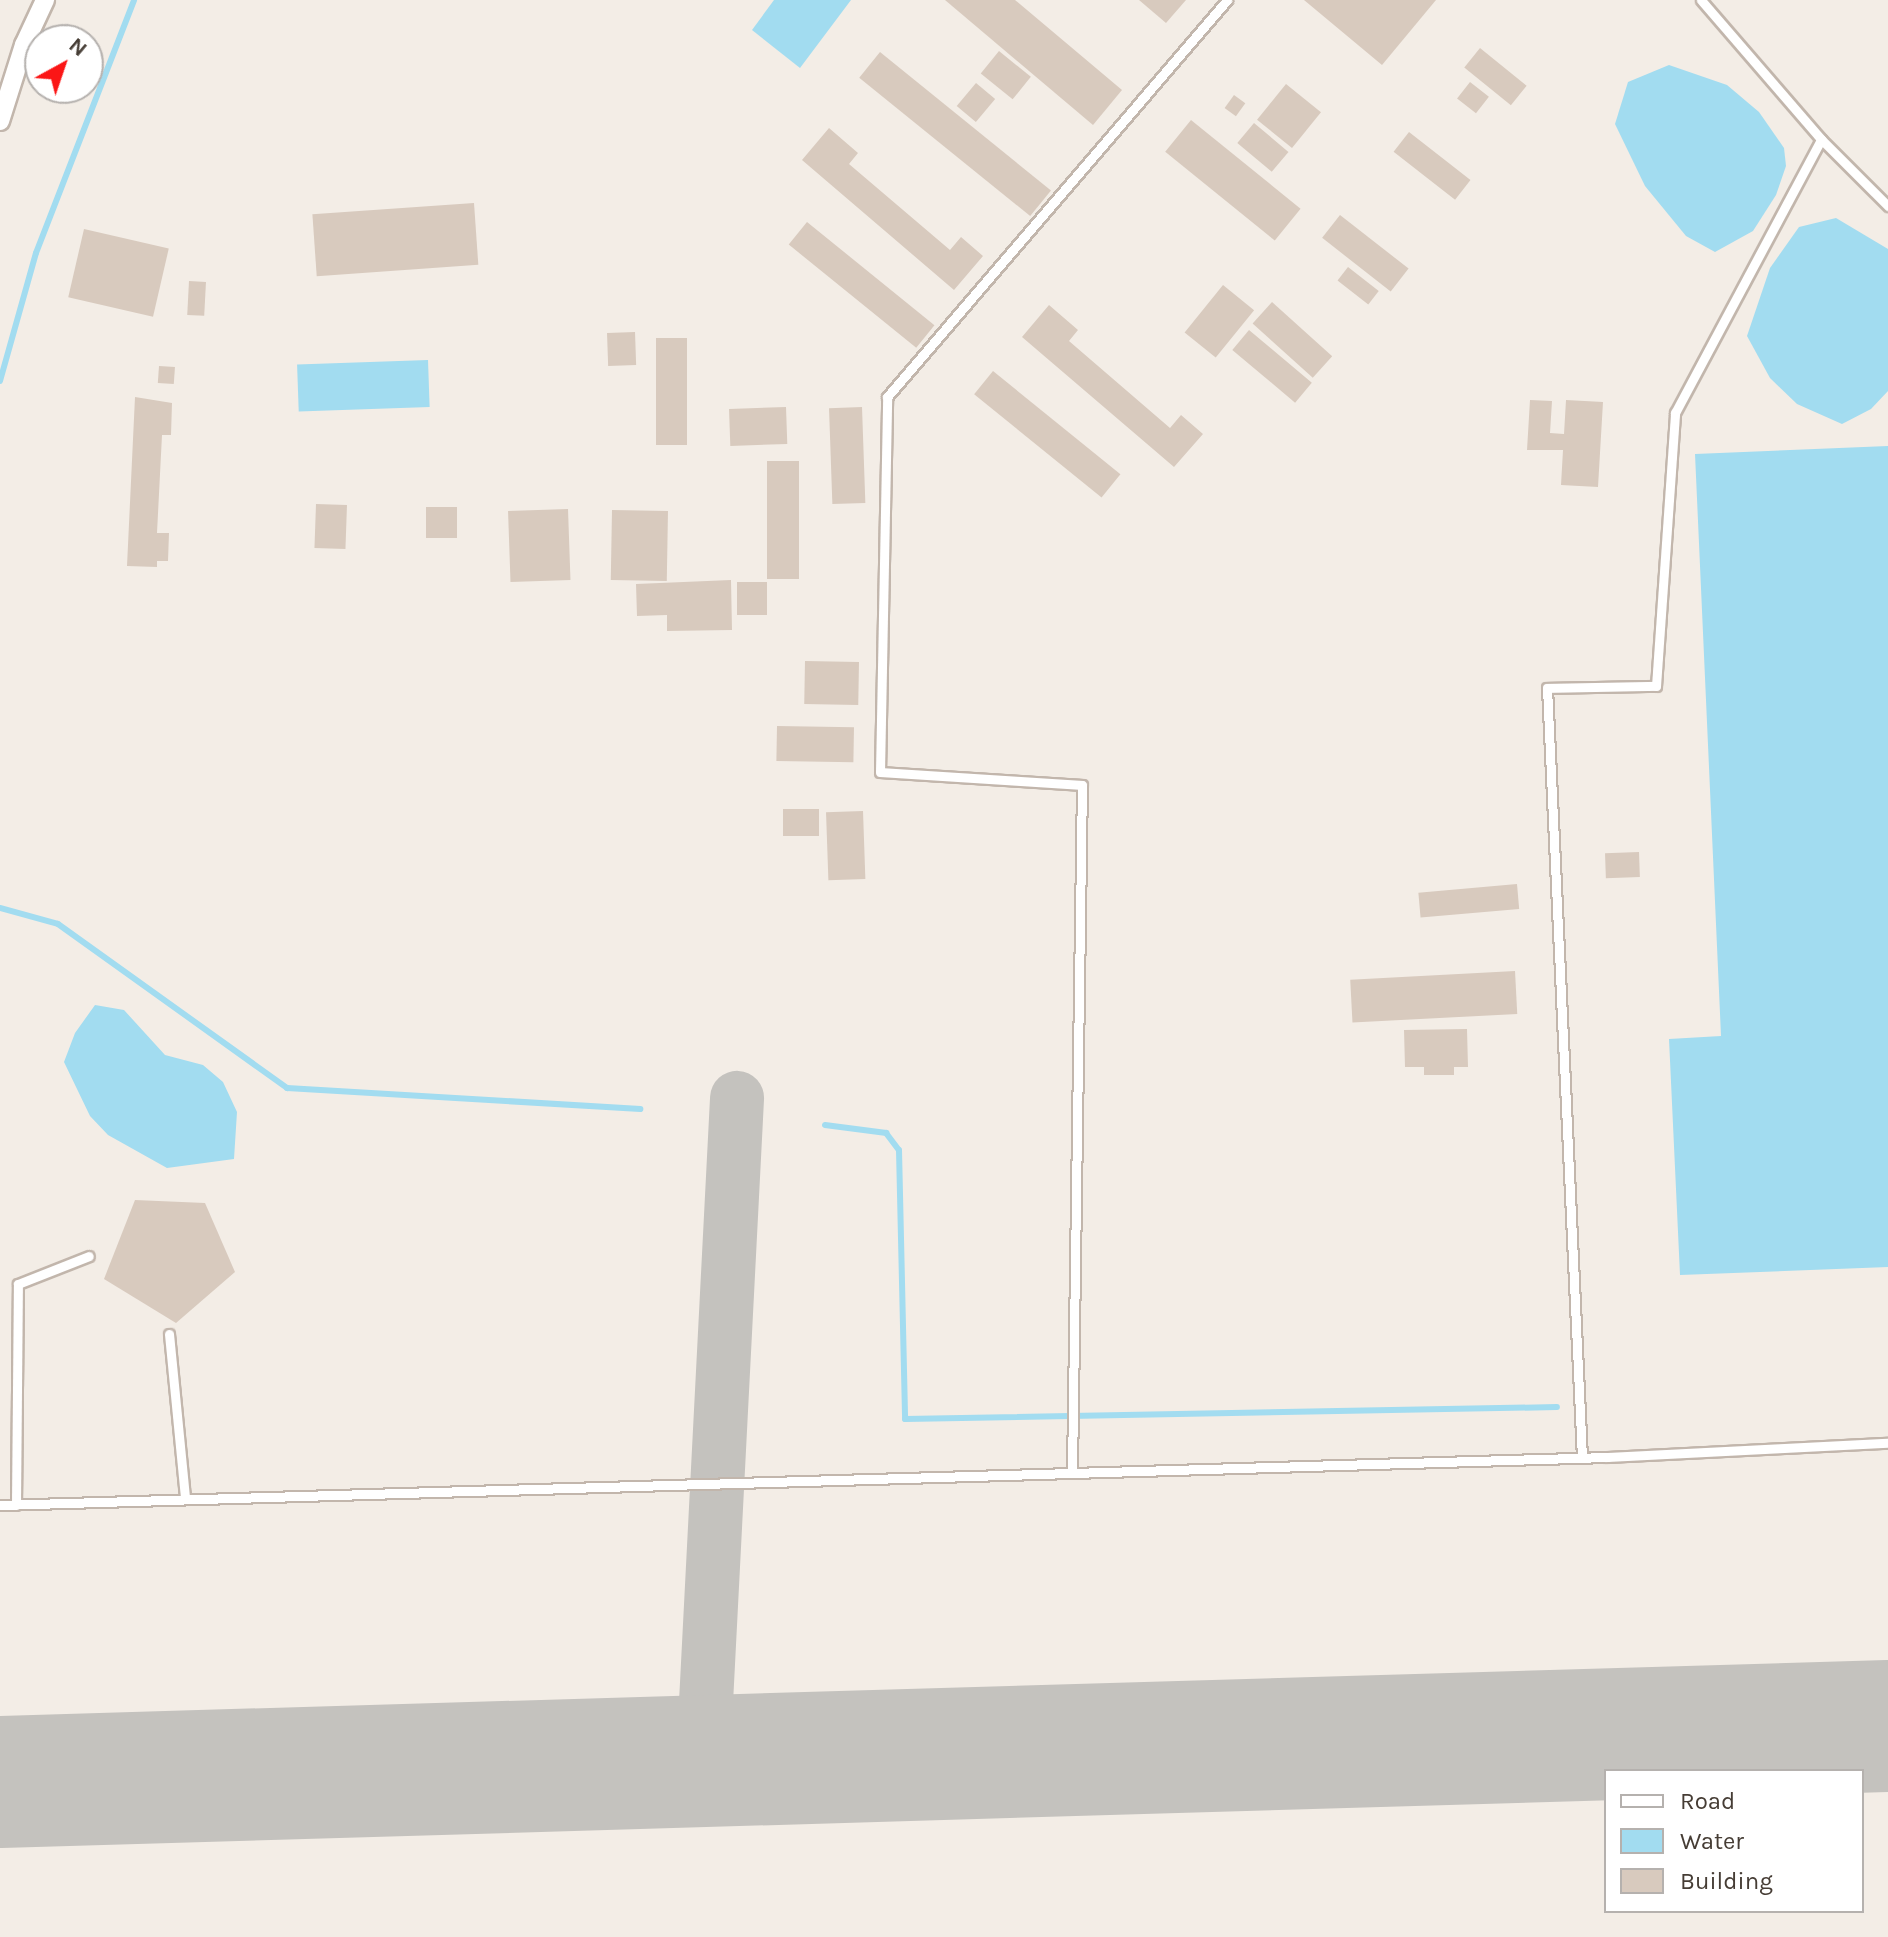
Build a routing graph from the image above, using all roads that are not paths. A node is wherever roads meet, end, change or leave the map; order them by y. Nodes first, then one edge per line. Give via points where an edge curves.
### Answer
1 (45, 0) edge
2 (1227, 0) edge
3 (1701, 0) edge
4 (0, 121) edge
5 (1821, 139) junction
6 (1888, 206) edge
7 (89, 1256) dead end
8 (169, 1334) dead end
9 (1888, 1443) edge
10 (1582, 1458) junction
11 (1072, 1472) junction
12 (185, 1497) junction
13 (0, 1505) edge
14 (16, 1505) junction

1 - 4 street
2 - 11 lane via 887,397 880,772 1082,785
3 - 5 lane
5 - 6 lane
5 - 10 lane via 1675,413 1656,686 1547,688
7 - 14 lane via 18,1284
8 - 12 lane
9 - 10 lane
10 - 11 lane
11 - 12 lane
12 - 14 lane
13 - 14 lane

